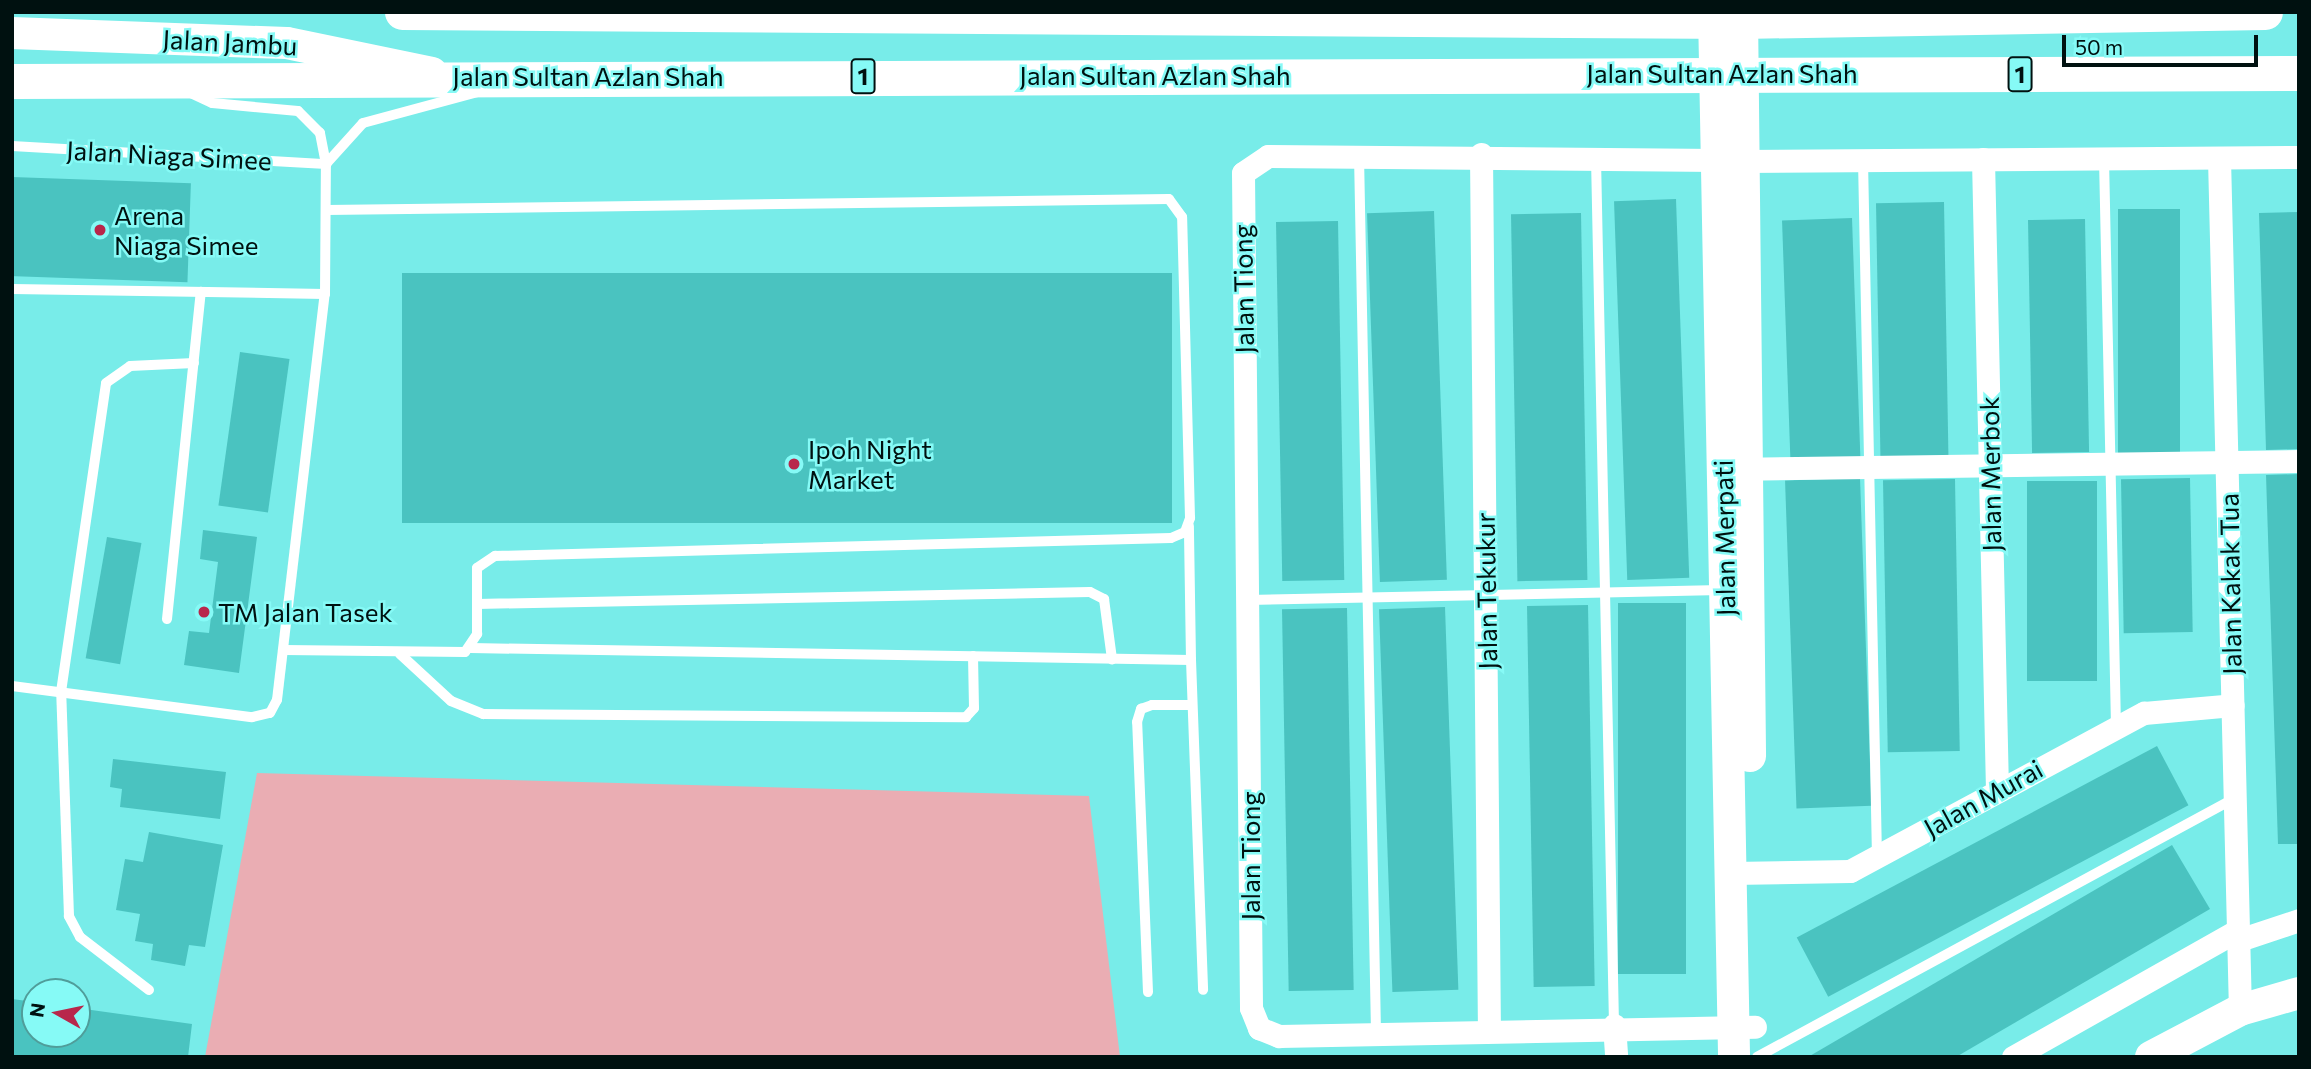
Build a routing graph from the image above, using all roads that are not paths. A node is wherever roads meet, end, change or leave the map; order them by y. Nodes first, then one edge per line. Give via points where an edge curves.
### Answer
1 (402, 12) edge
2 (2265, 12) edge
3 (499, 14) edge
4 (1728, 16) edge
5 (1860, 16) edge
6 (12, 33) edge
7 (1728, 73) junction
8 (2299, 73) edge
9 (443, 76) junction
10 (516, 77) junction
11 (12, 81) edge
12 (164, 82) junction
13 (12, 146) edge
14 (1481, 154) junction
15 (1359, 155) junction
16 (2299, 157) edge
17 (1596, 158) junction
18 (2104, 158) junction
19 (2219, 158) junction
20 (1983, 159) junction
21 (1729, 160) junction
22 (1863, 160) junction
23 (326, 164) junction
24 (326, 210) junction
25 (12, 289) edge
26 (201, 292) junction
27 (325, 294) junction
28 (194, 363) junction
29 (2299, 461) edge
30 (2227, 462) junction
31 (2111, 463) junction
32 (1990, 465) junction
33 (1870, 467) junction
34 (1734, 469) junction
35 (1189, 526) junction
36 (1737, 590) junction
37 (1605, 593) junction
38 (1486, 595) junction
39 (1368, 598) junction
40 (1248, 600) junction
41 (477, 604) junction
42 (167, 619) dead end
43 (471, 648) junction
44 (284, 650) junction
45 (400, 654) junction
46 (973, 656) junction
47 (1112, 659) junction
48 (1191, 660) junction
49 (12, 686) edge
50 (61, 692) junction
51 (1190, 705) junction
52 (2233, 705) junction
53 (2116, 727) junction
54 (1997, 789) junction
55 (2235, 798) junction
56 (1877, 856) junction
57 (1741, 873) junction
58 (2299, 920) edge
59 (2239, 935) junction
60 (149, 990) dead end
61 (1203, 990) dead end
62 (1148, 992) dead end
63 (2299, 993) edge
64 (2240, 1010) junction
65 (1614, 1025) junction
66 (1489, 1028) junction
67 (1376, 1033) junction
68 (1747, 1045) edge
69 (1348, 1046) edge
70 (1616, 1057) edge
71 (2013, 1057) edge
72 (2151, 1057) edge

1 - 3 main road, Jalan Sultan Azlan Shah / 1
2 - 5 main road, Jalan Sultan Azlan Shah / 1
3 - 4 main road, Jalan Sultan Azlan Shah / 1
4 - 5 main road, Jalan Sultan Azlan Shah / 1
4 - 7 main road, Jalan Merpati
6 - 9 main road, Jalan Jambu via 287,43
7 - 8 main road, Jalan Sultan Azlan Shah / 1
7 - 10 main road, Jalan Sultan Azlan Shah / 1
7 - 21 main road, Jalan Merpati
9 - 10 main road, Jalan Sultan Azlan Shah / 1
9 - 12 main road, Jalan Sultan Azlan Shah / 1
10 - 23 lane via 452,102 382,114 347,137
11 - 12 main road, Jalan Sultan Azlan Shah / 1
12 - 23 lane via 212,103 298,111 320,133
13 - 23 lane, Jalan Niaga Simee
14 - 15 street
14 - 17 street
14 - 38 street, Jalan Tekukur
15 - 39 lane
15 - 40 street, Jalan Tiong via 1258,158 1241,184
16 - 19 street
17 - 21 street
17 - 37 lane
18 - 19 street
18 - 20 street
18 - 31 lane
19 - 30 street, Jalan Kakak Tua
20 - 22 street
20 - 32 street, Jalan Merbok
21 - 22 street
21 - 34 main road, Jalan Merpati
22 - 33 lane
23 - 24 lane
24 - 27 lane
24 - 35 lane via 1170,199 1182,217
25 - 26 lane
26 - 27 lane
26 - 28 lane
27 - 44 lane
28 - 42 lane
28 - 50 lane via 130,366 106,383
29 - 30 street
30 - 31 street
30 - 52 street, Jalan Kakak Tua
31 - 32 street
31 - 53 lane
32 - 33 street
32 - 54 street, Jalan Merbok
33 - 34 street
33 - 56 lane
34 - 36 main road, Jalan Merpati
35 - 41 lane via 1171,538 495,556 477,568
35 - 48 lane
36 - 37 lane
36 - 57 main road, Jalan Merpati
37 - 38 lane
37 - 65 lane
38 - 39 lane
38 - 66 street, Jalan Tekukur
39 - 40 lane
39 - 67 lane
40 - 69 street, Jalan Tiong via 1253,1019 1279,1036
41 - 43 lane
41 - 47 lane via 1090,592 1104,599
43 - 45 lane
43 - 46 lane
44 - 45 lane
44 - 50 lane via 277,700 263,717
45 - 46 lane via 452,701 483,715 966,717 974,708
46 - 47 lane
47 - 48 lane
48 - 51 lane
49 - 50 lane
50 - 60 lane via 69,916 79,937
51 - 61 lane
51 - 62 lane via 1152,705 1141,709 1137,722
52 - 53 street, Jalan Murai via 2153,710
52 - 55 street, Jalan Kakak Tua
53 - 54 street, Jalan Murai
54 - 56 street, Jalan Murai
55 - 59 street, Jalan Kakak Tua
55 - 68 lane
56 - 57 street, Jalan Murai via 1850,871
57 - 68 main road, Jalan Merpati
58 - 59 street
59 - 64 street, Jalan Kakak Tua
59 - 71 street
63 - 64 main road
64 - 72 main road
65 - 66 street, Jalan Tiong
65 - 68 street, Jalan Tiong
65 - 70 street
66 - 67 street, Jalan Tiong
67 - 69 street, Jalan Tiong

